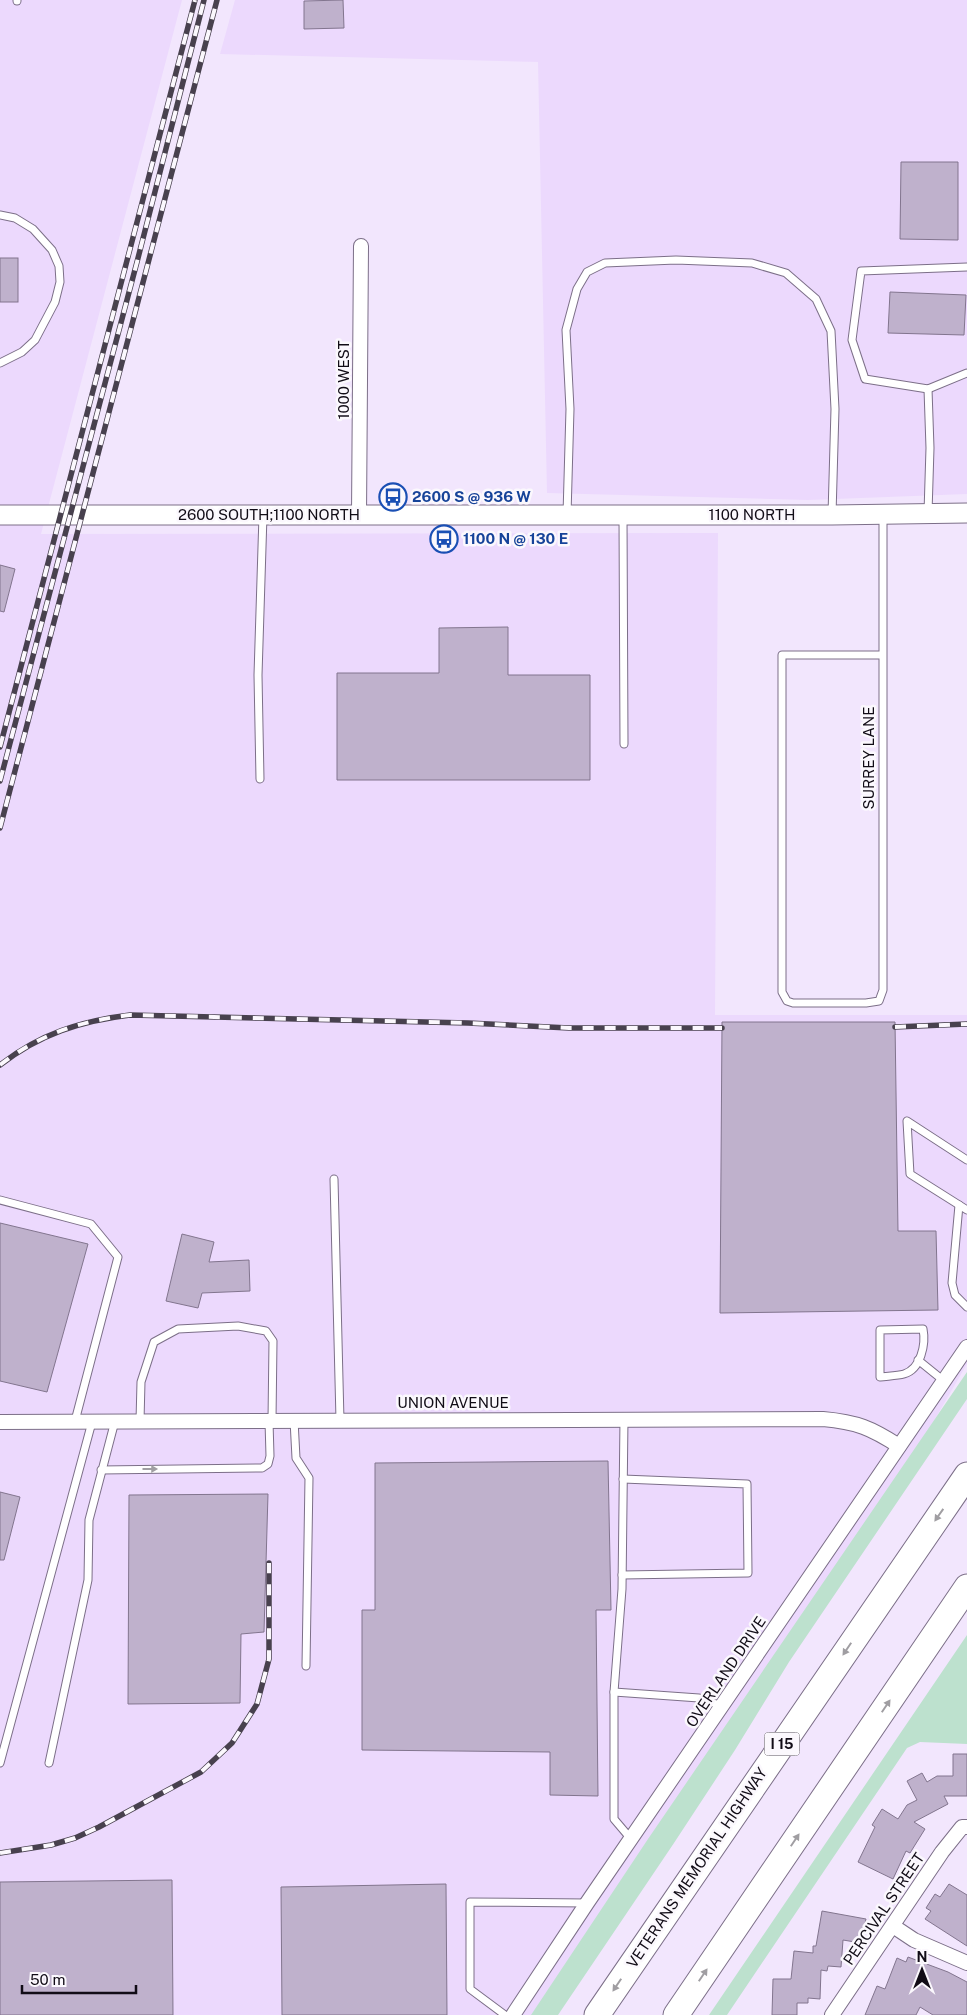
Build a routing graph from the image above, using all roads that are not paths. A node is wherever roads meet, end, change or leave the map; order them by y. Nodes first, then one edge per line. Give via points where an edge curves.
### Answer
1 (0, 215) edge
2 (361, 246) dead end
3 (967, 267) edge
4 (0, 363) edge
5 (967, 373) edge
6 (928, 389) junction
7 (967, 513) edge
8 (928, 514) junction
9 (0, 515) edge
10 (263, 515) junction
11 (360, 515) junction
12 (537, 515) joint
13 (567, 515) junction
14 (623, 515) junction
15 (832, 515) junction
16 (883, 515) junction
17 (883, 655) junction
18 (624, 744) dead end
19 (260, 779) dead end
20 (967, 1160) edge
21 (334, 1179) dead end
22 (0, 1200) edge
23 (959, 1205) junction
24 (967, 1210) edge
25 (967, 1307) edge
26 (967, 1347) edge
27 (918, 1360) junction
28 (944, 1381) junction
29 (624, 1419) junction
30 (270, 1420) junction
31 (294, 1420) junction
32 (340, 1420) junction
33 (75, 1421) junction
34 (92, 1421) junction
35 (115, 1421) junction
36 (140, 1421) junction
37 (0, 1422) edge
38 (899, 1446) junction
39 (101, 1470) junction
40 (967, 1475) edge
41 (623, 1479) junction
42 (622, 1575) junction
43 (967, 1587) edge
44 (306, 1666) dead end
45 (614, 1692) junction
46 (723, 1706) junction
47 (0, 1763) edge
48 (49, 1763) dead end
49 (967, 1826) edge
50 (631, 1839) junction
51 (587, 1903) junction
52 (894, 1926) junction
53 (967, 1963) edge
54 (505, 2015) edge
55 (513, 2015) edge
56 (597, 2015) edge
57 (676, 2015) edge
58 (832, 2015) edge

1 - 4 lane via 15,218 33,229 52,250 60,282 55,302 36,340 22,352
2 - 11 street, 1000 WEST
3 - 6 lane via 861,271 852,340 865,379
5 - 6 lane
6 - 8 lane
7 - 8 main road, 1100 NORTH
8 - 16 main road, 1100 NORTH
9 - 10 main road, 2600 SOUTH;1100 NORTH
10 - 11 main road, 2600 SOUTH;1100 NORTH
10 - 19 lane via 258,675
11 - 12 main road, 2600 SOUTH;1100 NORTH
12 - 13 main road, 1100 NORTH
13 - 14 main road, 1100 NORTH
13 - 15 lane via 570,409 566,330 577,289 587,272 605,263 676,260 752,263 778,270 816,299 831,332 835,409
14 - 15 main road, 1100 NORTH
14 - 18 lane
15 - 16 main road, 1100 NORTH
16 - 17 lane, SURREY LANE
17 - 17 lane, SURREY LANE via 782,655 782,992 787,1001 799,1004 879,1001 882,990
20 - 23 lane via 906,1121 910,1174
21 - 32 lane
22 - 33 lane via 91,1224 118,1257
23 - 24 lane
23 - 25 lane via 952,1283 955,1295
26 - 28 street, OVERLAND DRIVE
27 - 27 lane via 925,1345 923,1329 880,1330 880,1377 906,1374
27 - 28 lane
28 - 38 street, OVERLAND DRIVE
29 - 32 street, UNION AVENUE
29 - 38 street, UNION AVENUE via 823,1418 860,1424
29 - 41 lane
30 - 31 street, UNION AVENUE
30 - 36 street, UNION AVENUE
30 - 36 lane via 273,1341 266,1331 238,1326 178,1329 154,1342 141,1382
39 -> 30 lane via 262,1468 268,1464 270,1456
31 - 32 street, UNION AVENUE
31 - 44 lane via 296,1458 310,1478
33 - 34 street, UNION AVENUE
33 - 37 street, UNION AVENUE
34 - 35 street, UNION AVENUE
34 - 47 lane
35 - 36 street, UNION AVENUE
35 - 39 lane
38 - 46 street, OVERLAND DRIVE
39 - 48 lane via 89,1520 88,1580
40 -> 56 highway, VETERANS MEMORIAL HIGHWAY / I 15
41 - 42 lane
41 - 42 lane via 747,1484 748,1574
42 - 45 lane
57 -> 43 highway
45 - 46 lane via 699,1698
45 - 50 lane via 614,1819
46 - 50 street, OVERLAND DRIVE
49 - 52 street, PERCIVAL STREET via 952,1838
50 - 51 street, OVERLAND DRIVE
51 - 54 lane via 470,1902 470,1989
51 - 55 street, OVERLAND DRIVE
52 - 53 street via 914,1940
52 - 58 street, PERCIVAL STREET

